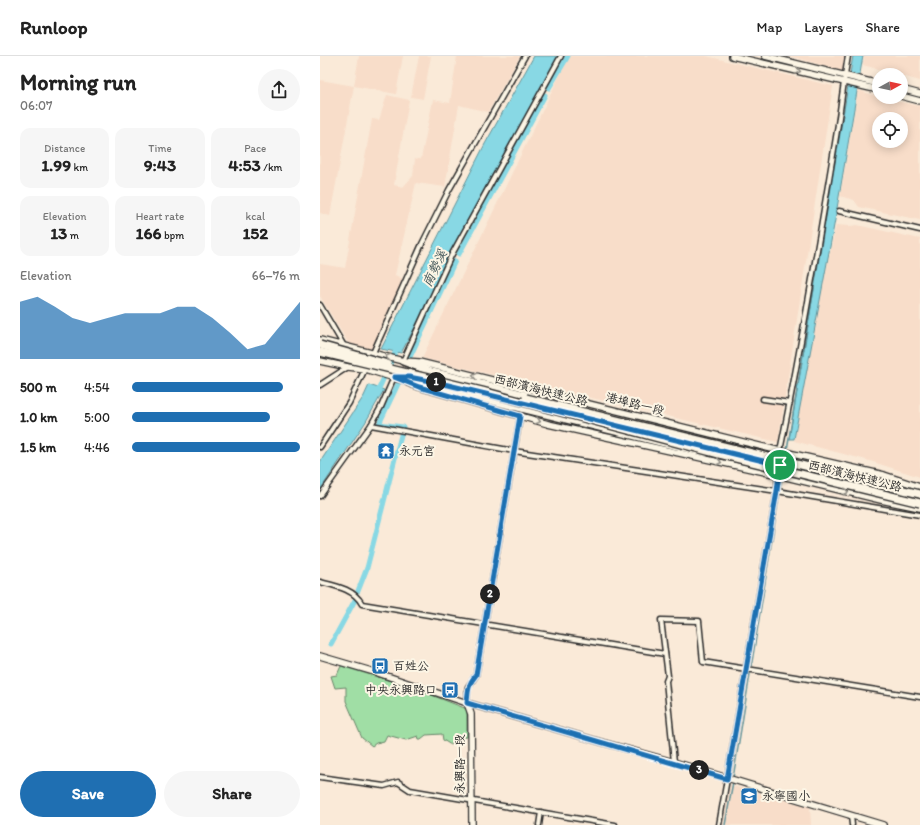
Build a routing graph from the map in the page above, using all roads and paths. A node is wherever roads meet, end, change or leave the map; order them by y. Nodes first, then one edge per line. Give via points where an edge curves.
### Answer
1 (525, 56) edge
2 (561, 56) edge
3 (732, 56) edge
4 (765, 56) edge
5 (848, 56) edge
6 (846, 79) junction
7 (859, 82) junction
8 (872, 83) edge
9 (872, 87) edge
10 (908, 91) edge
11 (920, 94) edge
12 (908, 98) edge
13 (920, 101) edge
14 (839, 211) dead end
15 (920, 230) edge
16 (320, 304) edge
17 (320, 340) edge
18 (320, 345) edge
19 (344, 346) junction
20 (320, 352) edge
21 (373, 353) junction
22 (320, 361) edge
23 (403, 361) junction
24 (348, 367) junction
25 (365, 369) junction
26 (394, 377) junction
27 (440, 383) junction
28 (320, 385) edge
29 (763, 399) dead end
30 (790, 403) junction
31 (520, 416) junction
32 (371, 425) junction
33 (320, 447) edge
34 (514, 450) junction
35 (780, 451) junction
36 (719, 454) junction
37 (770, 458) junction
38 (780, 465) junction
39 (778, 475) junction
40 (867, 486) junction
41 (920, 487) edge
42 (777, 491) junction
43 (920, 494) edge
44 (320, 496) edge
45 (918, 506) edge
46 (920, 516) edge
47 (320, 582) edge
48 (484, 624) junction
49 (665, 654) junction
50 (320, 656) edge
51 (746, 668) junction
52 (920, 697) edge
53 (467, 703) junction
54 (674, 762) junction
55 (320, 777) edge
56 (727, 779) junction
57 (472, 801) junction
58 (541, 812) junction
59 (851, 816) junction
60 (472, 825) edge
61 (539, 825) edge
62 (615, 825) edge
63 (719, 825) edge
64 (852, 825) edge
65 (883, 825) edge

1 - 21 street via 449,190
2 - 23 street via 451,256
3 -> 6 street
4 - 6 street
5 - 6 street
6 - 7 street
6 - 30 street
7 - 8 street
7 - 9 street
10 - 11 street
12 - 13 street
14 - 15 street
16 - 19 street
17 - 19 street, 港埠路一段
18 - 37 highway, 西部濱海快速公路, bridge via 410,370
19 - 21 street, 港埠路一段
19 - 27 street, 港埠路一段 via 353,355 377,367
20 - 36 highway, 西部濱海快速公路, bridge via 482,391
23 -> 21 street, 港埠路一段
22 - 24 street, 港埠路一段
35 -> 23 street, 港埠路一段 via 419,362
23 - 37 highway, bridge via 432,372 733,445
24 - 25 street, 港埠路一段
24 - 28 street
25 - 26 street, 港埠路一段
25 - 33 street via 349,403
26 - 27 street, 港埠路一段
26 - 31 street, 港埠路一段 via 419,387
26 - 32 street
26 - 36 highway, bridge via 691,451
27 - 38 street, 港埠路一段
29 - 30 street
30 - 35 street
31 - 34 street
31 -> 39 street, 港埠路一段
32 - 34 street
32 - 44 street
34 - 42 street
34 - 48 street
35 - 38 street
35 - 41 street, 港埠路一段 via 884,475
36 - 45 highway, 西部濱海快速公路, bridge
37 - 43 highway, 西部濱海快速公路, bridge
38 - 39 street
38 - 40 street, 港埠路一段
39 - 42 street
39 -> 45 street, 港埠路一段 via 881,500
40 - 41 street
40 - 45 street
42 - 46 street
42 - 51 street
47 - 48 street via 353,592 362,604
48 - 49 street
48 - 53 street via 476,675 468,687
49 - 51 street via 661,620 699,621 703,662
49 - 54 street
50 - 53 street
51 - 52 street
51 - 56 street
53 - 54 street
53 - 57 street, 永興路一段 via 471,714
54 - 56 street
55 - 57 street via 384,786 398,782 410,790
56 - 59 street
56 - 63 street
57 - 58 street
57 - 60 street, 永興路一段
58 - 61 street
58 - 62 street
59 - 64 street
59 - 65 street

